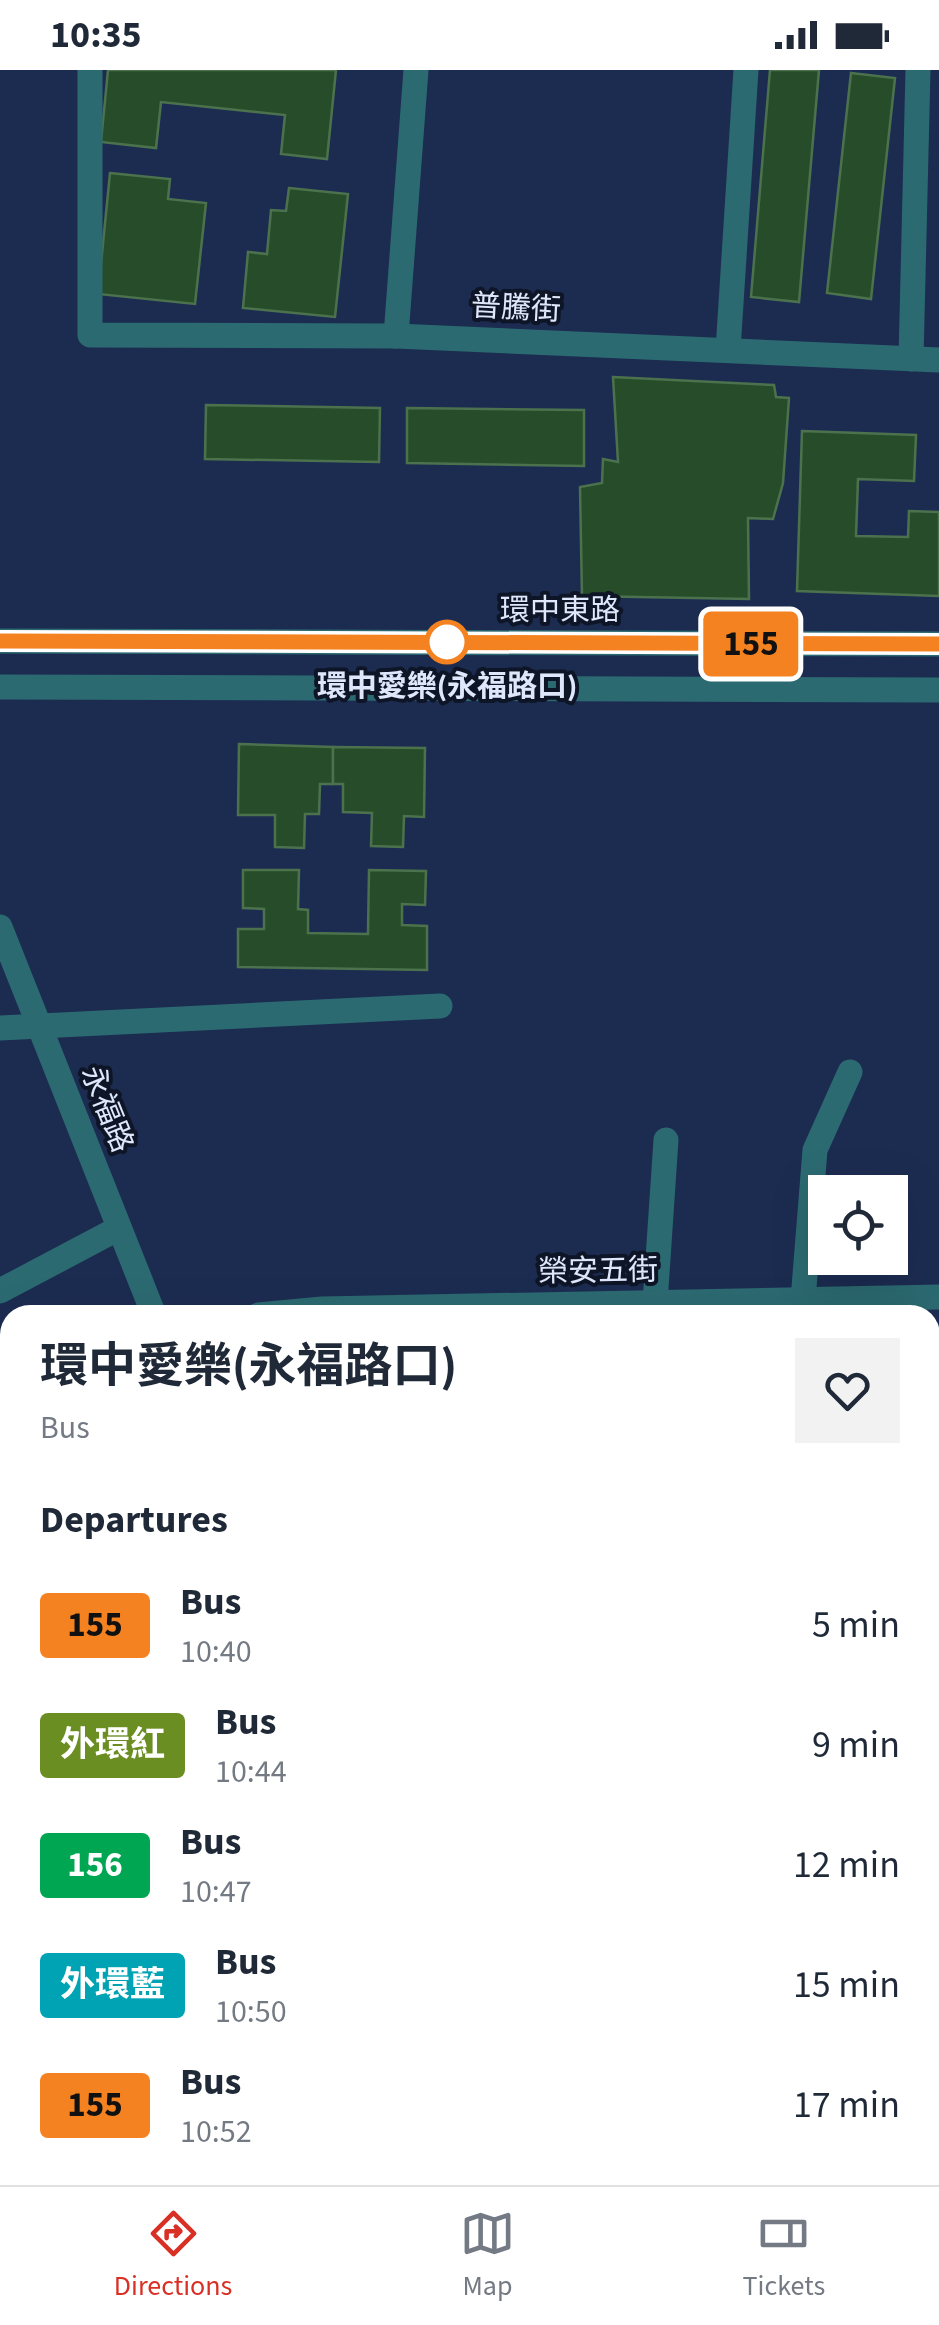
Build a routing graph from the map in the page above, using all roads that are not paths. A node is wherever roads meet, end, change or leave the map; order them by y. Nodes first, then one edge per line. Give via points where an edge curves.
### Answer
1 (90, 70) edge
2 (416, 70) edge
3 (746, 70) edge
4 (918, 70) edge
5 (396, 336) junction
6 (728, 350) junction
7 (912, 359) junction
8 (939, 360) edge
9 (0, 641) edge
10 (939, 644) edge
11 (0, 687) edge
12 (939, 690) edge
13 (0, 927) edge
14 (440, 1006) dead end
15 (39, 1025) junction
16 (0, 1028) edge
17 (850, 1072) dead end
18 (666, 1140) dead end
19 (119, 1228) junction
20 (0, 1292) edge
21 (939, 1298) edge
22 (803, 1300) junction
23 (655, 1303) junction
24 (150, 1305) edge
25 (544, 1305) edge

1 - 5 street, 普騰街 via 90,335
2 - 5 street
3 - 6 street
4 - 7 street
5 - 6 street, 普騰街
6 - 7 street, 普騰街
7 - 8 street, 普騰街
9 - 10 street, 環中東路
11 - 12 street
13 - 15 street, 永福路
14 - 15 street
15 - 16 street
15 - 19 street, 永福路
17 - 22 street via 815,1150
18 - 23 street
19 - 20 street
19 - 24 street, 永福路
21 - 22 street, 榮安五街
22 - 23 street, 榮安五街
23 - 25 street, 榮安五街

